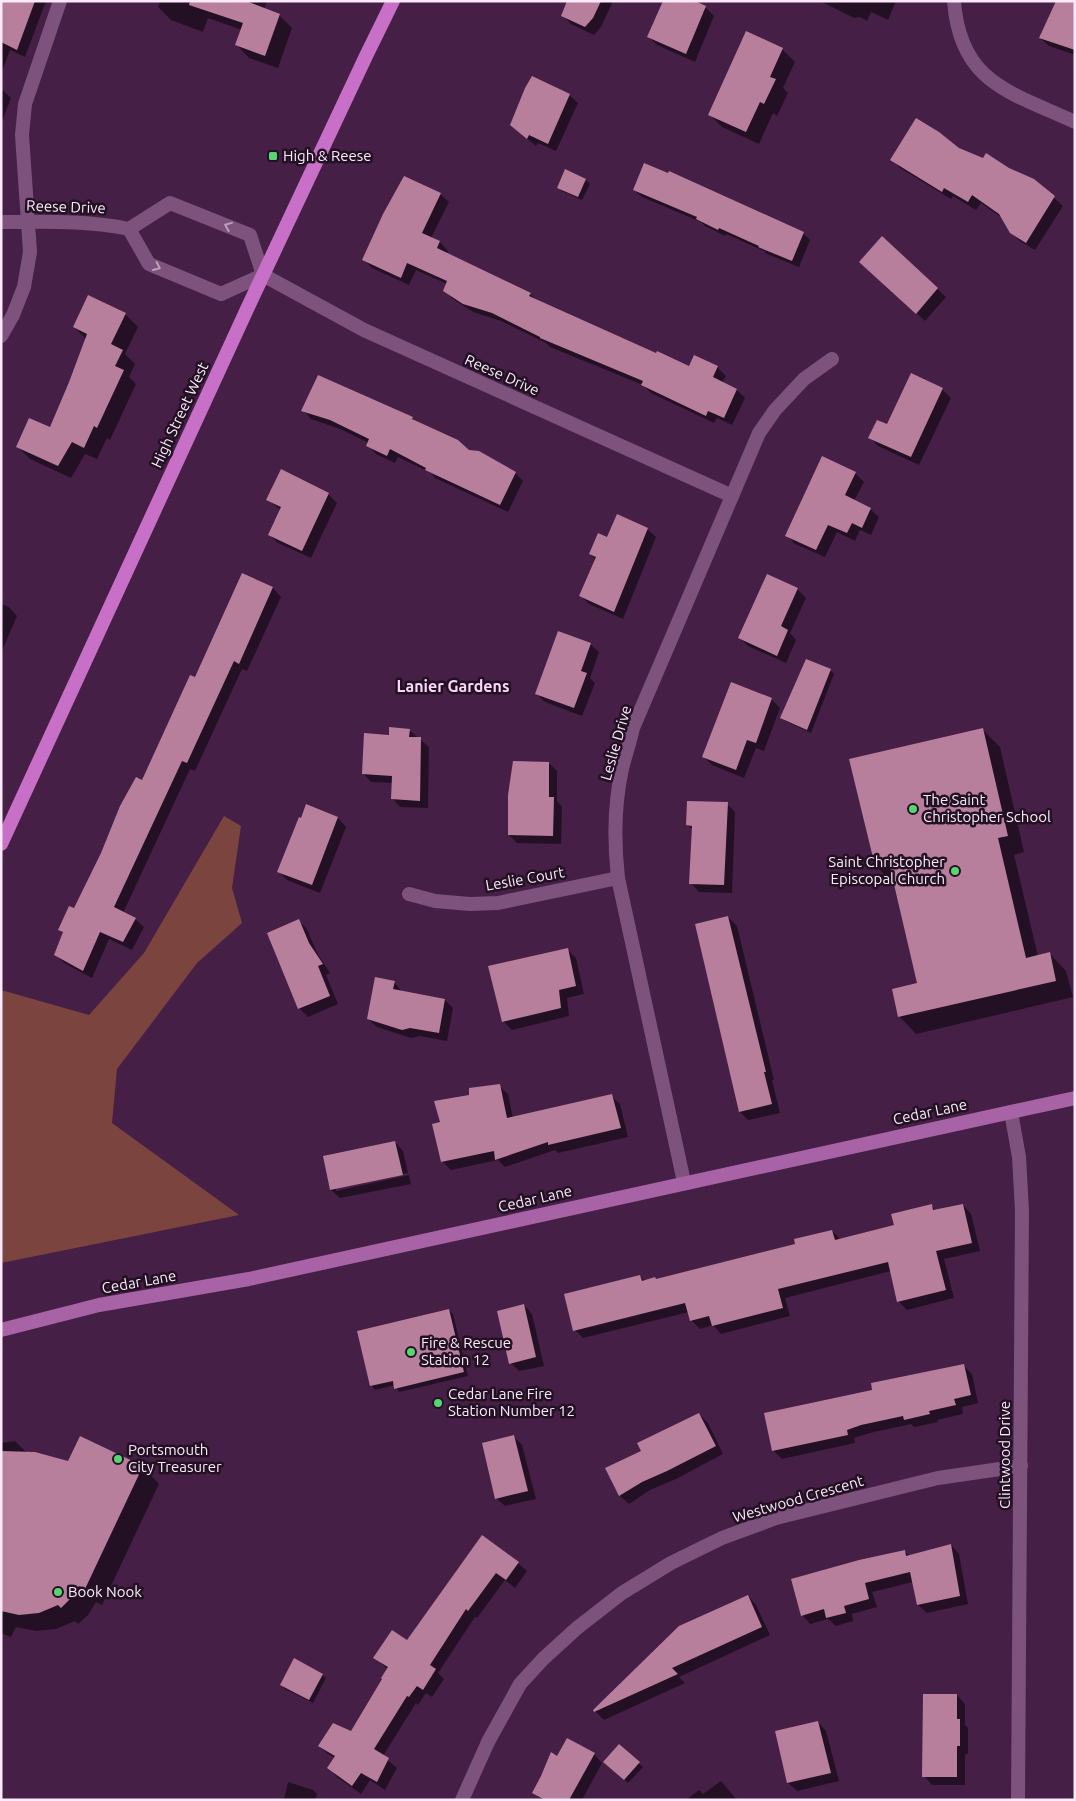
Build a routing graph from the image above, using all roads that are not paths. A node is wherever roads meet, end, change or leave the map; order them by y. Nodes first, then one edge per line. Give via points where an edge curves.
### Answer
1 (60, 1) edge
2 (393, 1) edge
3 (954, 1) edge
4 (1075, 122) edge
5 (1, 222) edge
6 (28, 222) junction
7 (129, 229) junction
8 (263, 275) junction
9 (1, 336) edge
10 (832, 358) dead end
11 (732, 496) junction
12 (1, 844) edge
13 (618, 878) junction
14 (409, 894) dead end
15 (1075, 1098) edge
16 (1011, 1112) junction
17 (684, 1182) junction
18 (1, 1330) edge
19 (1021, 1466) junction
20 (462, 1800) edge
21 (1018, 1800) edge

1 - 6 street via 25,104 22,135
2 - 8 main road, High Street West
3 - 4 street via 957,27 966,51 980,71 999,87
5 - 6 street, Reese Drive
6 - 7 street, Reese Drive via 105,224
6 - 9 street via 30,252 24,287
7 -> 8 street via 149,264 221,294
8 -> 7 street via 250,235 170,203
8 - 11 street, Reese Drive via 364,330
8 - 12 main road, High Street West
10 - 11 street, Leslie Drive via 804,379 775,410 759,433
11 - 13 street, Leslie Drive via 633,728 615,813
13 - 14 street, Leslie Court via 498,903 444,902
13 - 17 street, Leslie Drive
15 - 16 main road, Cedar Lane
16 - 17 main road, Cedar Lane
16 - 19 street, Clintwood Drive via 1019,1157 1022,1211
17 - 18 main road, Cedar Lane via 249,1279 99,1305
19 - 20 street, Westwood Crescent via 938,1478 776,1518 722,1538 671,1563 622,1593 577,1628 520,1684 488,1742
19 - 21 street, Clintwood Drive

